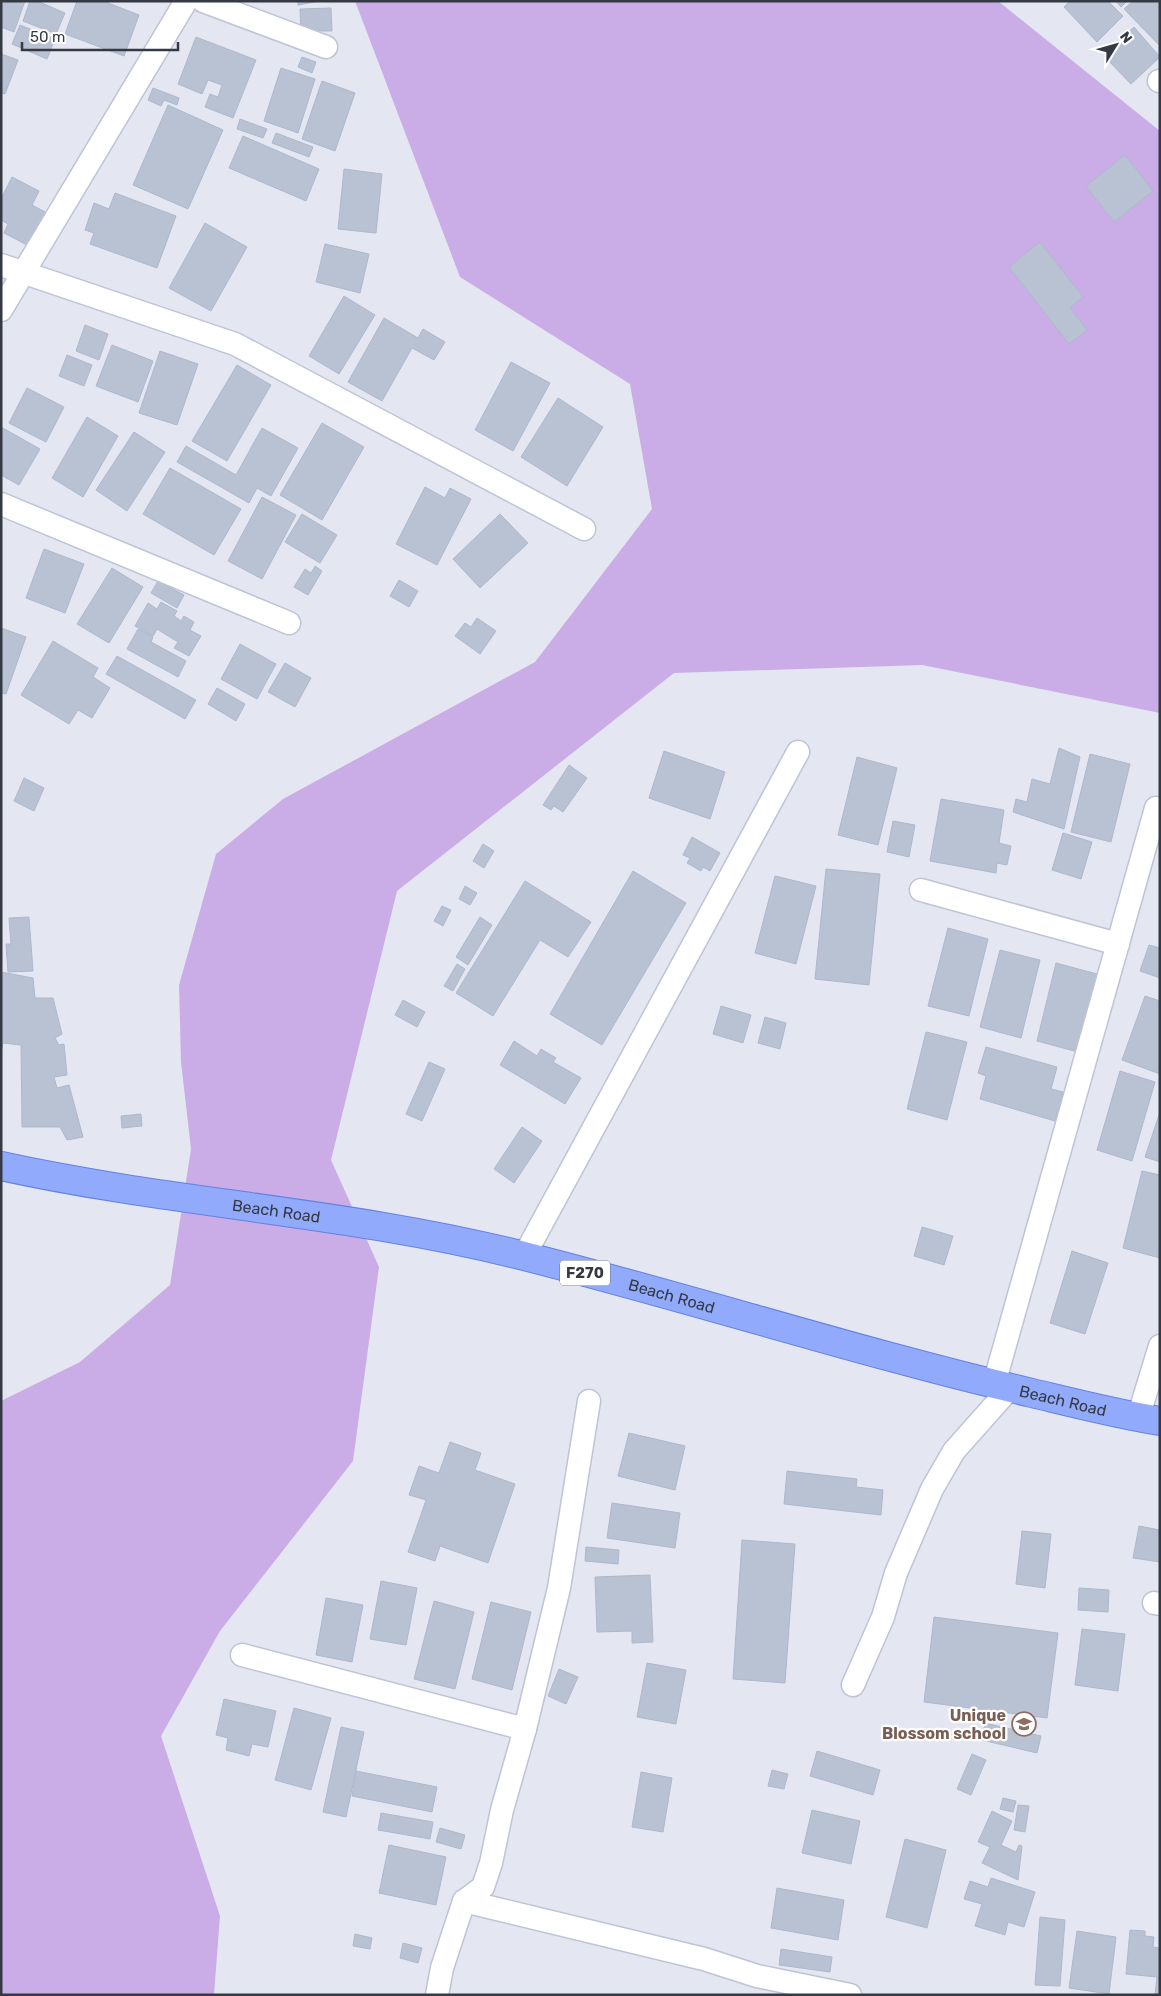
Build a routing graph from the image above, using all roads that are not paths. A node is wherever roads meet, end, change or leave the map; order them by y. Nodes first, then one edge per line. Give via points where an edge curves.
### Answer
1 (186, 1) edge
2 (203, 1) edge
3 (326, 47) dead end
4 (1, 265) edge
5 (23, 273) junction
6 (1, 310) edge
7 (1, 504) edge
8 (584, 529) dead end
9 (289, 623) dead end
10 (798, 752) dead end
11 (1156, 808) dead end
12 (920, 890) dead end
13 (1118, 944) junction
14 (1, 1166) edge
15 (524, 1256) junction
16 (1159, 1353) edge
17 (1002, 1386) junction
18 (589, 1401) dead end
19 (1149, 1419) edge
20 (242, 1655) dead end
21 (854, 1685) dead end
22 (525, 1729) junction
23 (464, 1901) junction
24 (758, 1985) edge
25 (437, 1995) edge
26 (850, 1995) edge

1 - 5 street
2 - 3 street
4 - 5 street
5 - 6 street
5 - 8 street via 235,344
7 - 9 street
10 - 15 street
11 - 13 street
12 - 13 street
13 - 17 street
14 - 15 main road, Beach Road / F270 via 70,1181 408,1230
15 - 17 main road, Beach Road / F270
16 - 19 street
17 - 19 main road, Beach Road / F270
17 - 21 street via 954,1451 932,1489 902,1556 883,1617
18 - 22 street via 558,1588
20 - 22 street
22 - 23 street via 483,1887
23 - 24 street via 704,1958
23 - 25 street via 442,1968
24 - 26 street

